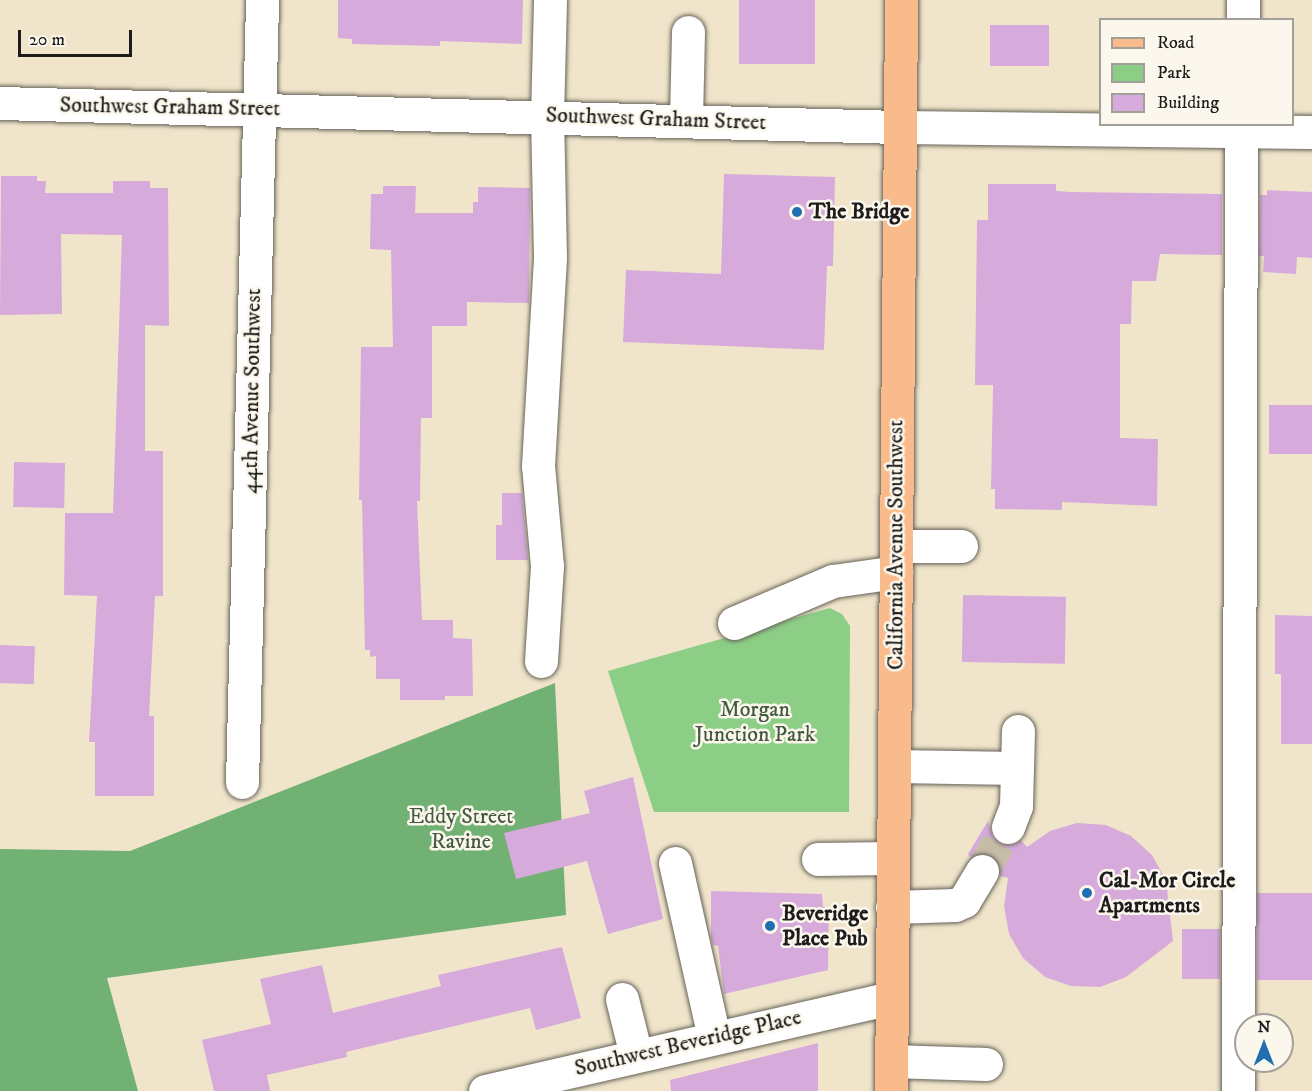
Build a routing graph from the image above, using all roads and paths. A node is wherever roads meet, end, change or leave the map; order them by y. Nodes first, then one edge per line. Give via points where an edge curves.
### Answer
1 (262, 0) edge
2 (550, 0) edge
3 (901, 0) edge
4 (1243, 0) edge
5 (1243, 18) edge
6 (688, 32) dead end
7 (0, 104) edge
8 (259, 108) junction
9 (546, 116) junction
10 (686, 120) junction
11 (898, 127) junction
12 (1241, 128) edge
13 (1312, 132) edge
14 (961, 546) dead end
15 (896, 559) junction
16 (734, 623) dead end
17 (541, 661) dead end
18 (1018, 731) dead end
19 (894, 766) junction
20 (1017, 768) junction
21 (242, 783) dead end
22 (1008, 827) tunnel mouth
23 (892, 858) junction
24 (818, 860) dead end
25 (675, 863) dead end
26 (982, 871) tunnel mouth
27 (892, 907) junction
28 (891, 998) junction
29 (622, 999) dead end
30 (714, 1037) junction
31 (636, 1055) junction
32 (986, 1064) dead end
33 (891, 1076) edge
34 (570, 1081) edge
35 (485, 1091) edge
36 (1238, 1091) edge

1 - 8 street, 44th Avenue Southwest
2 - 9 street
3 - 11 main road, California Avenue Southwest
4 - 5 street
6 - 10 street
7 - 8 street, Southwest Graham Street
8 - 9 street, Southwest Graham Street
8 - 21 street, 44th Avenue Southwest
9 - 10 street, Southwest Graham Street
9 - 17 street via 550,258 538,466 546,566
10 - 11 street, Southwest Graham Street
11 - 12 street, Southwest Graham Street
11 - 15 main road, California Avenue Southwest
12 - 13 street, Southwest Graham Street
12 - 36 street
14 - 15 street
15 - 16 street
15 - 19 main road, California Avenue Southwest
18 - 20 street
19 - 20 street
19 - 23 main road, California Avenue Southwest
20 - 22 street via 1017,806
23 - 24 street
23 - 27 main road, California Avenue Southwest
25 - 30 street
26 - 27 street via 964,901 955,905
27 - 28 main road, California Avenue Southwest
28 - 30 street, Southwest Beveridge Place
28 - 33 main road, California Avenue Southwest
29 - 31 street
30 - 31 street, Southwest Beveridge Place
31 - 34 street, Southwest Beveridge Place
32 - 33 street
34 - 35 street, Southwest Beveridge Place

